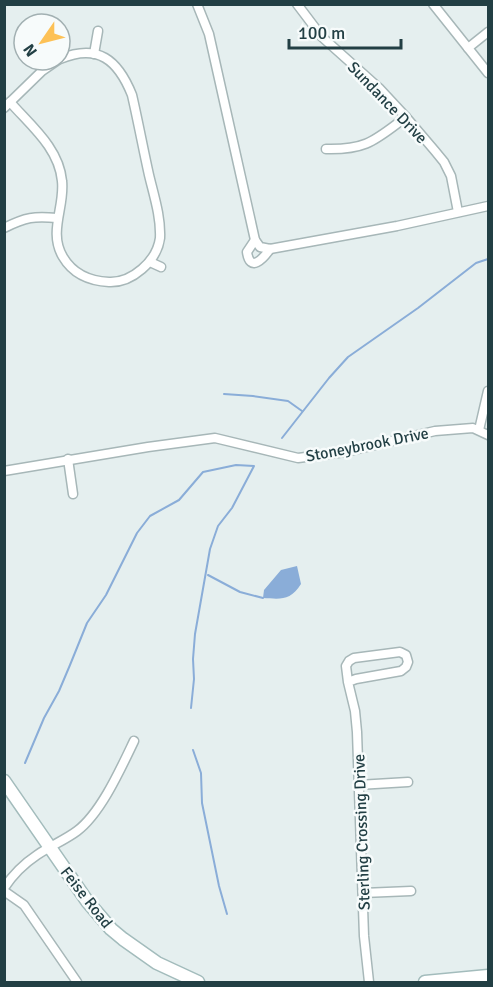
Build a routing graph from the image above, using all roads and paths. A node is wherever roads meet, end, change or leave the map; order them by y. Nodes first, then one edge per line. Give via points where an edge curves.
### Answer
1 (197, 4) edge
2 (297, 4) edge
3 (433, 4) edge
4 (98, 30) dead end
5 (489, 32) edge
6 (468, 48) junction
7 (72, 54) edge
8 (94, 54) junction
9 (41, 72) edge
10 (489, 73) edge
11 (7, 105) edge
12 (406, 117) junction
13 (326, 149) dead end
14 (489, 206) edge
15 (458, 212) junction
16 (57, 218) junction
17 (4, 228) edge
18 (255, 240) junction
19 (270, 249) junction
20 (150, 262) junction
21 (161, 267) dead end
22 (489, 391) edge
23 (479, 430) junction
24 (489, 435) edge
25 (68, 459) junction
26 (4, 471) edge
27 (73, 494) dead end
28 (348, 682) junction
29 (134, 741) dead end
30 (4, 781) edge
31 (408, 782) dead end
32 (358, 785) junction
33 (50, 848) junction
34 (4, 889) edge
35 (411, 891) dead end
36 (363, 893) junction
37 (489, 976) edge
38 (77, 982) edge
39 (198, 982) edge
40 (369, 982) edge
41 (426, 982) edge

1 - 18 street via 209,34
2 - 12 street, Sundance Drive via 322,37
3 - 6 street
4 - 8 street
5 - 6 street
6 - 10 street
7 - 8 street
8 - 20 street via 116,66 132,94 158,212 160,239
9 - 11 street
11 - 16 street via 51,148 62,180
12 - 13 street via 357,148
12 - 15 street, Sundance Drive via 451,176
14 - 15 street
15 - 19 street
16 - 17 street via 27,218
16 - 20 street via 61,254 80,275 113,282 137,273
18 - 19 street via 260,247
18 - 19 street via 247,252 250,260 262,260
20 - 21 street
22 - 23 street
23 - 24 street, Stoneybrook Drive
23 - 25 street, Stoneybrook Drive via 435,431 345,452 298,458 215,438
25 - 26 street, Stoneybrook Drive
25 - 27 street
28 - 28 street via 401,671 408,662 406,655 400,652 354,658 346,666
28 - 32 street, Sterling Crossing Drive via 355,711
29 - 33 street via 98,808 78,830
30 - 33 main road, Feise Road
31 - 32 street
32 - 36 street, Sterling Crossing Drive
33 - 34 street via 33,858
33 - 39 main road, Feise Road via 111,929 157,963
34 - 38 street via 24,905
35 - 36 street
36 - 40 street, Sterling Crossing Drive
37 - 41 main road

